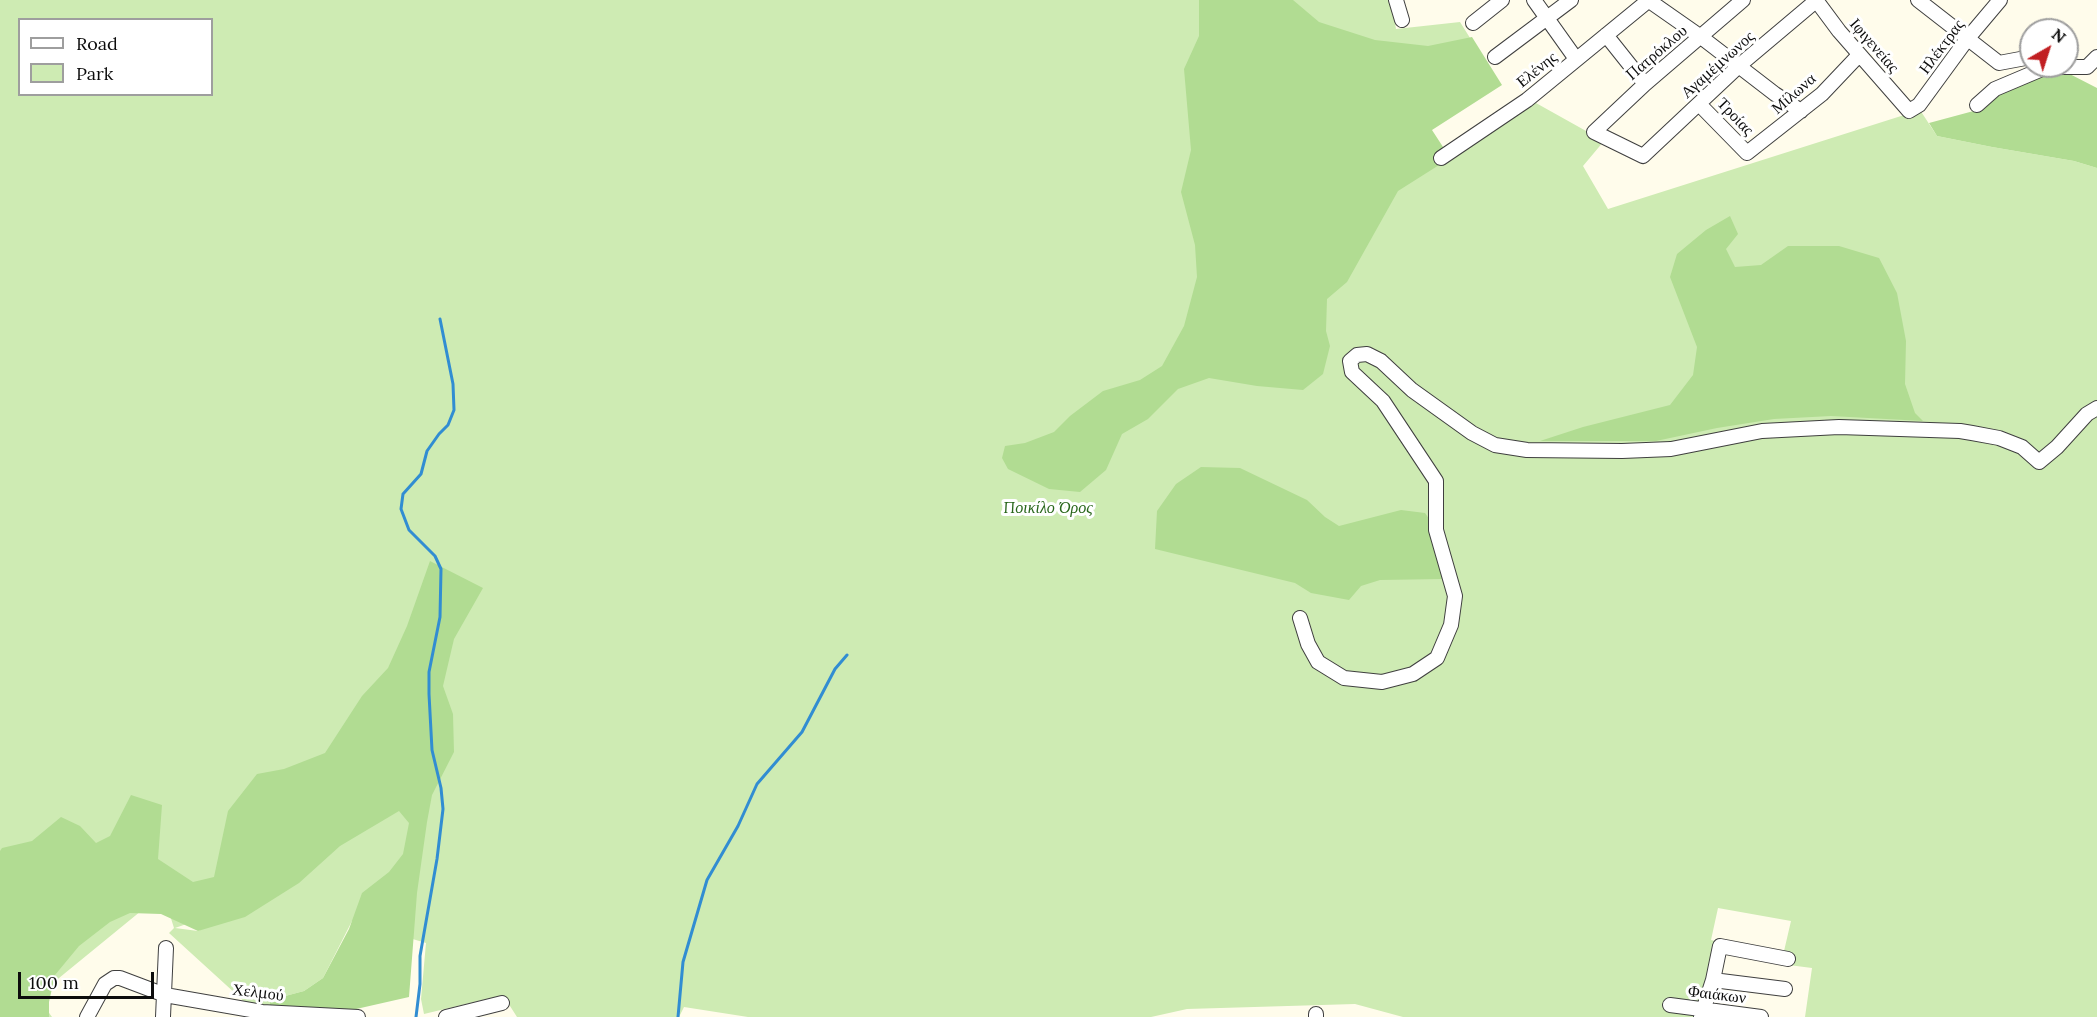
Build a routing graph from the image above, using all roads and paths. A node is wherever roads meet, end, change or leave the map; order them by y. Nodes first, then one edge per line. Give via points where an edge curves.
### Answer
1 (1396, 0) edge
2 (1502, 0) edge
3 (1534, 0) edge
4 (1571, 0) edge
5 (1649, 0) edge
6 (1743, 0) edge
7 (1816, 0) edge
8 (1918, 0) edge
9 (2000, 0) edge
10 (1547, 18) junction
11 (1402, 20) dead end
12 (1473, 23) dead end
13 (1606, 35) junction
14 (1701, 37) junction
15 (1968, 38) junction
16 (1859, 55) junction
17 (1495, 57) dead end
18 (2097, 57) edge
19 (1576, 59) junction
20 (2019, 59) edge
21 (1738, 67) junction
22 (2079, 67) edge
23 (2021, 78) edge
24 (1645, 84) junction
25 (1699, 104) junction
26 (1977, 105) dead end
27 (1801, 111) junction
28 (1909, 111) joint
29 (1747, 153) joint
30 (1642, 156) joint
31 (1441, 158) dead end
32 (2097, 408) edge
33 (1300, 618) dead end
34 (166, 948) dead end
35 (1788, 960) dead end
36 (1713, 980) junction
37 (1785, 989) dead end
38 (165, 994) junction
39 (502, 1003) dead end
40 (1670, 1005) dead end
41 (1702, 1013) edge
42 (262, 1015) edge
43 (87, 1017) edge
44 (163, 1017) edge
45 (342, 1017) edge
46 (357, 1017) edge
47 (446, 1017) edge
48 (1761, 1017) edge

1 - 11 street
2 - 12 street
3 - 10 street
4 - 10 street
5 - 13 street, Ελένης
5 - 14 street
6 - 14 street, Πατρόκλου
7 - 16 street, Ιφιγενείας
7 - 21 street, Αγαμέμνωνος
8 - 15 street
9 - 15 street, Ηλέκτρας
10 - 17 street
10 - 19 street
13 - 19 street, Ελένης
13 - 24 street
14 - 21 street
14 - 24 street, Πατρόκλου
15 - 20 street via 1999,63
15 - 28 street, Ηλέκτρας via 1919,105
16 - 27 street, Μίλωνα
16 - 28 street, Ιφιγενείας
18 - 22 street via 2087,67
19 - 31 street, Ελένης via 1527,100
21 - 25 street, Αγαμέμνωνος
21 - 27 street
23 - 26 street via 1995,89
24 - 30 street, Πατρόκλου via 1594,132
25 - 29 street, Τροίας
25 - 30 street, Αγαμέμνωνος
27 - 29 street, Μίλωνα
32 - 33 street via 2039,462 2022,447 1966,432 1839,427 1761,431 1671,449 1527,450 1495,445 1472,433 1412,390 1381,361 1367,354 1357,355 1350,361 1352,372 1383,401 1436,481 1436,530 1455,596 1451,625 1437,657 1413,674 1382,682 1344,678 1318,662
34 - 38 street
35 - 36 street via 1720,946
36 - 37 street
36 - 41 street
38 - 42 street, Χελμού
38 - 43 street, Χελμού via 114,978 105,984
38 - 44 street
39 - 47 street
40 - 41 street, Φαιάκων
41 - 48 street, Φαιάκων
42 - 45 street, Χελμού
45 - 46 street, Χελμού

